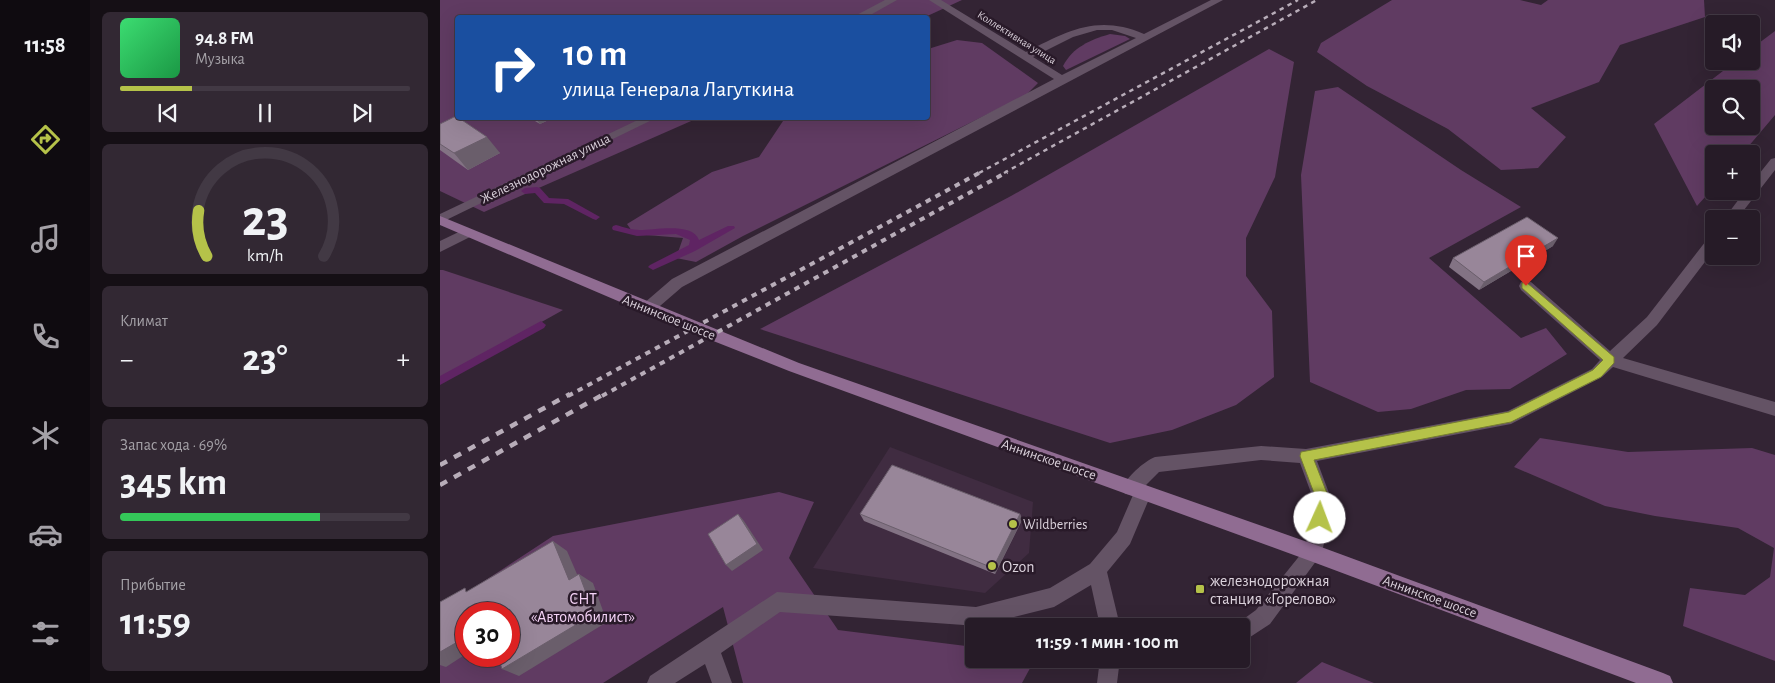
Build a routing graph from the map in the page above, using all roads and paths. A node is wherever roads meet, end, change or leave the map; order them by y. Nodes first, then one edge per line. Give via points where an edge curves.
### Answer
1 (892, 0) edge
2 (934, 0) edge
3 (1218, 0) edge
4 (862, 15) edge
5 (1145, 38) junction
6 (1026, 56) junction
7 (1062, 79) junction
8 (646, 120) edge
9 (1775, 162) edge
10 (1737, 210) edge
11 (440, 220) edge
12 (467, 233) junction
13 (440, 247) edge
14 (1705, 252) edge
15 (1526, 286) dead end
16 (648, 308) junction
17 (1610, 360) junction
18 (1775, 409) edge
19 (1306, 456) junction
20 (1137, 490) junction
21 (1313, 554) junction
22 (1097, 570) junction
23 (1108, 618) edge
24 (1250, 627) edge
25 (710, 649) junction
26 (1109, 668) edge
27 (657, 683) edge
28 (722, 683) edge
29 (1107, 683) edge
30 (1663, 683) edge

1 - 4 street
2 - 6 street, Коллективная улица
3 - 5 street
5 - 6 street via 1125,28 1102,25 1080,30
5 - 7 street
6 - 7 street, Коллективная улица
7 - 16 street via 677,283
8 - 11 street, Железнодорожная улица
9 - 10 street
11 - 12 main road, Аннинское шоссе
12 - 13 street
12 - 16 main road, Аннинское шоссе
14 - 17 street via 1652,321
15 - 17 street
16 - 20 main road, Аннинское шоссе via 794,367
17 - 18 street
17 - 19 street via 1597,374 1511,417
19 - 20 street via 1262,453 1155,465
19 - 21 street via 1324,501
20 - 21 main road, Аннинское шоссе
20 - 22 street via 1124,538
21 - 24 street via 1264,617
21 - 30 main road, Аннинское шоссе
22 - 23 street
22 - 25 street via 1054,597 976,617 777,602
25 - 27 street
25 - 28 street
26 - 29 street

